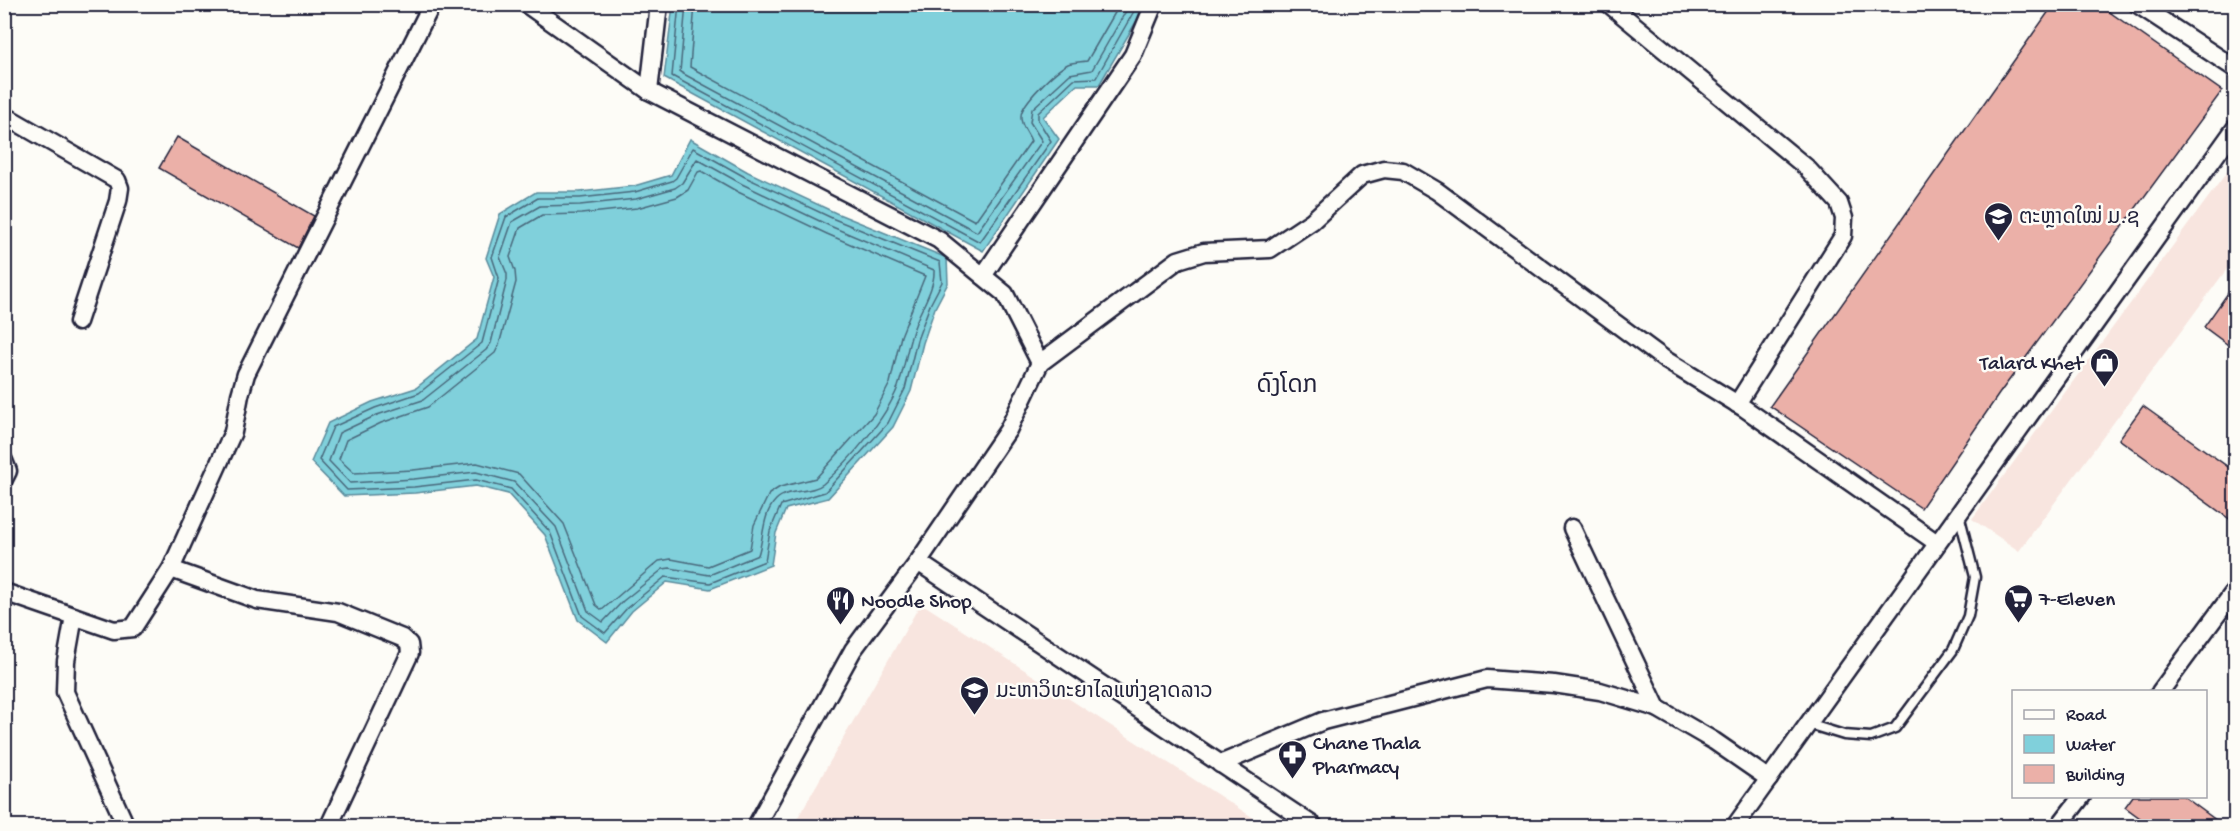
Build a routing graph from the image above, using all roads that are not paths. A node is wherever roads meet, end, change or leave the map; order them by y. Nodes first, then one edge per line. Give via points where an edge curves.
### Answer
1 (432, 4) edge
2 (526, 4) edge
3 (659, 4) edge
4 (1154, 4) edge
5 (1609, 4) edge
6 (2137, 4) edge
7 (2235, 69) edge
8 (649, 92) junction
9 (4, 115) edge
10 (2235, 127) edge
11 (983, 276) junction
12 (78, 322) dead end
13 (1040, 363) junction
14 (1737, 404) junction
15 (4, 461) edge
16 (4, 479) edge
17 (1959, 514) junction
18 (1572, 528) dead end
19 (1937, 543) junction
20 (918, 562) junction
21 (171, 569) junction
22 (2235, 589) edge
23 (4, 592) edge
24 (75, 616) junction
25 (2161, 690) edge
26 (1657, 708) junction
27 (1808, 724) junction
28 (1220, 764) junction
29 (1769, 779) junction
30 (2081, 798) edge
31 (126, 826) edge
32 (329, 826) edge
33 (756, 826) edge
34 (1314, 826) edge
35 (1735, 826) edge
36 (2060, 826) edge

1 - 21 street via 246,374 233,432
2 - 8 street
3 - 8 street
4 - 11 street via 1133,55
5 - 14 street via 1806,167 1839,203 1844,218 1843,236
6 - 7 street
8 - 11 street via 939,240
9 - 12 street via 117,180 120,188
10 - 17 street
11 - 13 street via 1005,294
13 - 14 street via 1178,260 1204,252 1270,249 1312,221 1362,175 1384,169 1403,171 1437,191 1664,359
13 - 20 street via 1008,430
14 - 19 street
15 - 16 street via 8,471
17 - 19 street
17 - 27 lane via 1975,577 1968,616 1953,650 1895,728 1862,736
18 - 26 street
19 - 27 street
20 - 28 street
20 - 33 street via 853,650
21 - 24 street via 133,628 114,630
21 - 32 street via 257,600 338,612 409,644 410,652
22 - 25 street
23 - 24 street
24 - 31 street via 66,661 65,692
26 - 28 street via 1600,691 1487,679 1323,721
26 - 29 street
27 - 29 street
28 - 34 street
29 - 35 street
30 - 36 street

